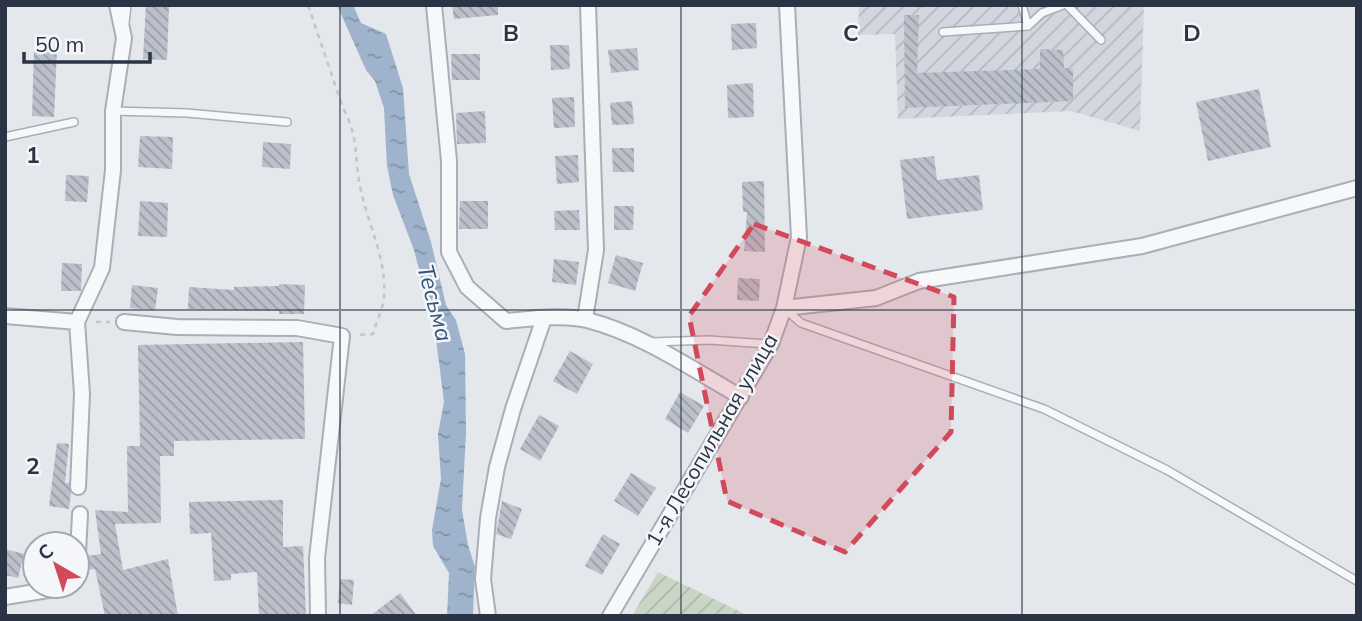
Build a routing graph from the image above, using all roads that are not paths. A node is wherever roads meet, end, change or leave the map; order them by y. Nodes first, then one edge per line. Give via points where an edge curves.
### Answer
1 (117, 5) edge
2 (127, 5) edge
3 (434, 5) edge
4 (588, 5) edge
5 (787, 5) edge
6 (1022, 5) edge
7 (1065, 5) edge
8 (1028, 26) junction
9 (943, 32) dead end
10 (124, 38) junction
11 (1101, 40) dead end
12 (113, 111) junction
13 (74, 122) dead end
14 (288, 122) dead end
15 (5, 137) edge
16 (1357, 188) edge
17 (784, 308) junction
18 (5, 316) edge
19 (544, 318) junction
20 (585, 319) junction
21 (78, 322) junction
22 (124, 322) road end
23 (644, 342) junction
24 (771, 344) junction
25 (741, 397) junction
26 (78, 487) dead end
27 (80, 513) dead end
28 (79, 530) edge
29 (1357, 581) edge
30 (318, 616) edge
31 (488, 616) edge
32 (610, 616) edge

1 - 10 street
2 - 10 lane
3 - 19 street via 449,161 449,253 467,288 506,321
4 - 20 street via 596,250
5 - 17 street, 1-я Лесопильная улица via 799,237
6 - 8 lane
7 - 8 lane via 1042,13
7 - 11 lane
8 - 9 lane
10 - 12 street
12 - 14 lane
12 - 21 street via 113,170 102,268
13 - 15 lane
16 - 17 street via 1142,246 919,281 876,298
17 - 24 street, 1-я Лесопильная улица
17 - 29 lane via 801,323 1044,409 1167,470
18 - 21 street
19 - 20 street
19 - 31 street via 497,467 483,579
20 - 23 street
21 - 26 street via 82,394
22 - 30 street via 297,328 342,336 317,558
23 - 24 lane
23 - 25 street
24 - 25 street, 1-я Лесопильная улица
25 - 32 street, 1-я Лесопильная улица
27 - 28 street

